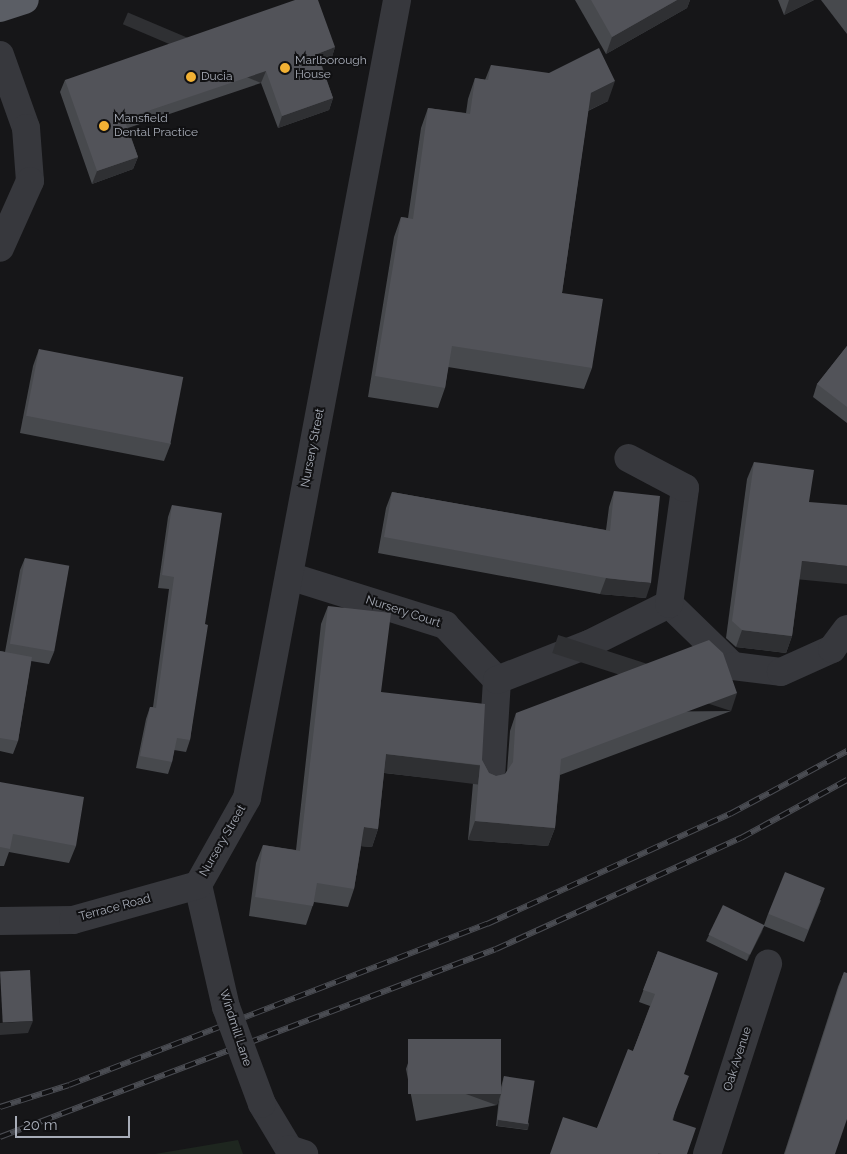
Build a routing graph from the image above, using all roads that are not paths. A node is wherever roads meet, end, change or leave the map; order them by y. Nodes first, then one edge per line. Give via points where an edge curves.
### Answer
1 (25, 0) edge
2 (397, 0) edge
3 (0, 8) edge
4 (0, 55) edge
5 (0, 248) edge
6 (628, 458) dead end
7 (289, 576) junction
8 (669, 604) junction
9 (847, 629) edge
10 (497, 680) junction
11 (491, 779) edge
12 (198, 885) junction
13 (0, 921) edge
14 (768, 964) dead end
15 (304, 1154) edge
16 (707, 1154) edge

1 - 3 highway
2 - 7 street, Nursery Street
4 - 5 street via 26,128 30,180
6 - 8 street via 685,488
7 - 10 street, Nursery Court via 445,625
7 - 12 street, Nursery Street via 247,798
8 - 9 street via 733,666 781,672 832,649
8 - 10 street via 589,644
10 - 11 street
12 - 13 street, Terrace Road via 73,920
12 - 15 street, Windmill Lane, bridge via 226,1006 262,1104 289,1149
14 - 16 street, Oak Avenue

